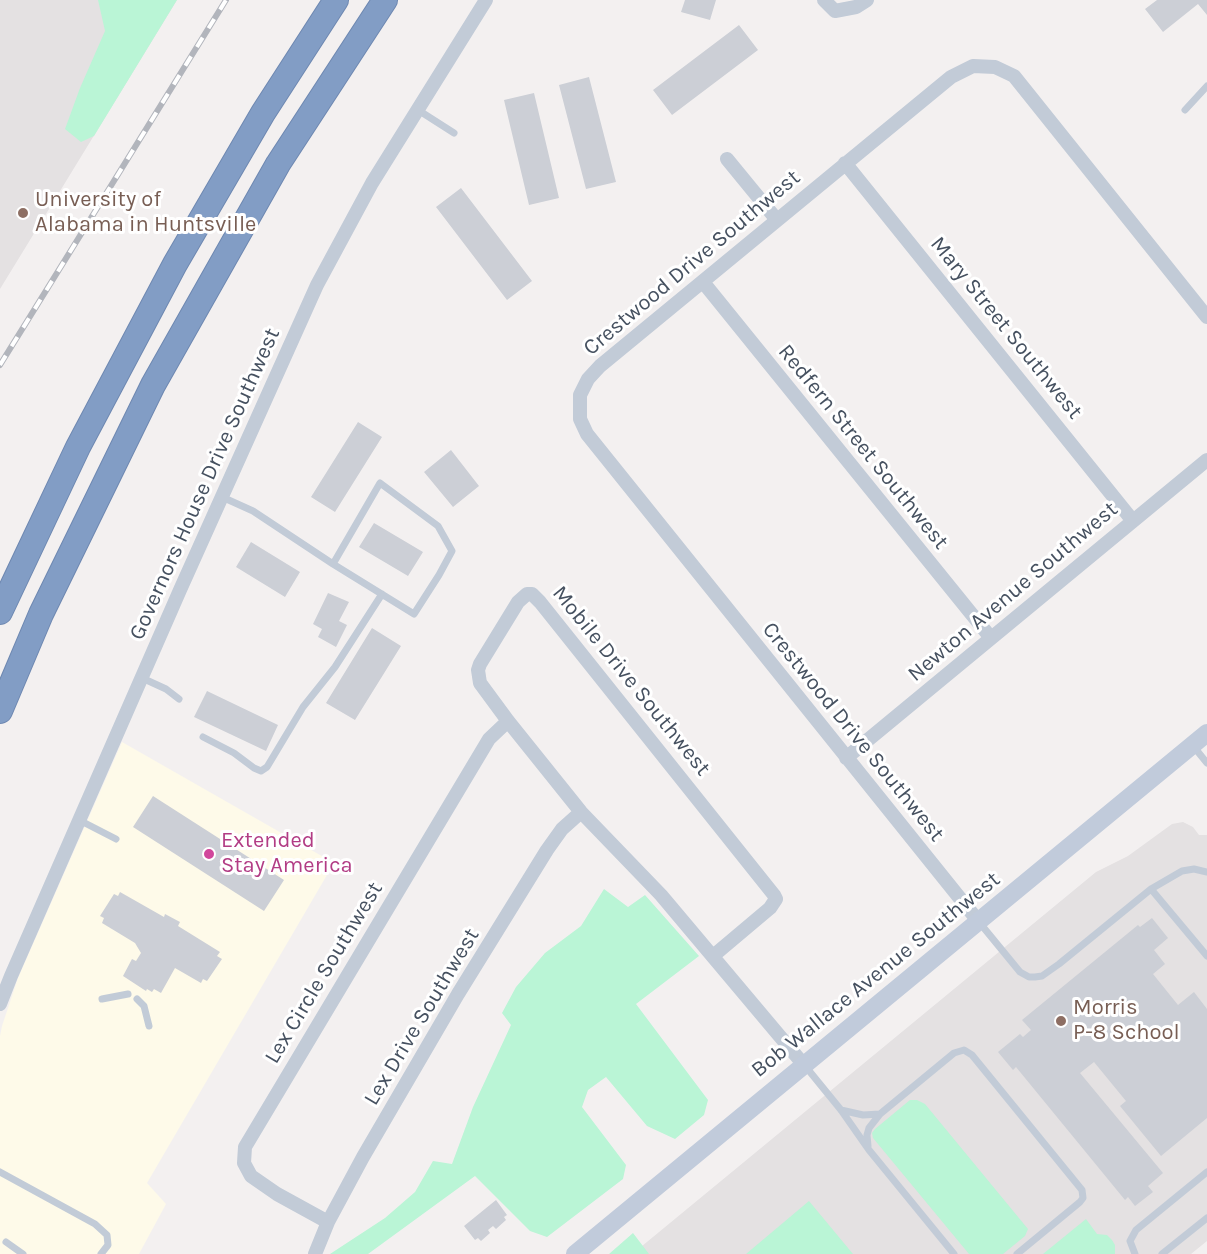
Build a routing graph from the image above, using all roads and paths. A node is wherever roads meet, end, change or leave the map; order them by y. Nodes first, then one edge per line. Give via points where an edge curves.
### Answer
1 (336, 0) edge
2 (385, 0) edge
3 (486, 0) edge
4 (824, 0) edge
5 (867, 0) edge
6 (1207, 86) edge
7 (418, 110) junction
8 (1185, 110) dead end
9 (454, 133) dead end
10 (727, 159) dead end
11 (845, 163) junction
12 (777, 220) junction
13 (703, 282) junction
14 (1207, 317) edge
15 (1207, 460) edge
16 (222, 497) junction
17 (1133, 521) junction
18 (333, 564) junction
19 (382, 594) junction
20 (0, 612) edge
21 (991, 638) junction
22 (142, 678) junction
23 (179, 699) dead end
24 (3, 704) edge
25 (0, 719) edge
26 (508, 721) junction
27 (1207, 733) edge
28 (204, 737) dead end
29 (1192, 745) junction
30 (846, 758) junction
31 (1207, 763) edge
32 (581, 812) junction
33 (79, 820) junction
34 (116, 839) dead end
35 (1207, 872) edge
36 (1151, 889) junction
37 (979, 922) junction
38 (713, 956) junction
39 (1207, 956) edge
40 (128, 994) dead end
41 (102, 999) dead end
42 (137, 999) dead end
43 (0, 1004) edge
44 (149, 1026) dead end
45 (804, 1065) junction
46 (841, 1110) junction
47 (880, 1114) junction
48 (869, 1150) junction
49 (0, 1172) edge
50 (1207, 1172) edge
51 (1207, 1218) edge
52 (328, 1222) junction
53 (6, 1242) dead end
54 (23, 1254) edge
55 (101, 1254) edge
56 (315, 1254) edge
57 (574, 1254) edge
58 (954, 1254) edge
59 (1017, 1254) edge
60 (1135, 1254) edge
61 (1162, 1254) edge

1 - 20 highway via 263,113 175,264 78,447
2 - 24 highway via 278,164 153,385 41,614
3 - 7 street, Governors House Drive Southwest
4 - 5 street via 835,11 856,7
6 - 8 lane
7 - 9 lane
7 - 16 street, Governors House Drive Southwest via 372,183 317,285
10 - 12 street
11 - 12 street, Crestwood Drive Southwest
11 - 14 street, Crestwood Drive Southwest via 959,72 980,65 1003,69 1019,82
11 - 17 street, Mary Street Southwest
12 - 13 street, Crestwood Drive Southwest
13 - 21 street, Redfern Street Southwest
13 - 30 street, Crestwood Drive Southwest via 593,372 580,395 580,419 587,434
15 - 17 street, Newton Avenue Southwest
16 - 18 lane via 253,512
16 - 22 street, Governors House Drive Southwest
17 - 21 street, Newton Avenue Southwest
18 - 19 lane
18 - 19 lane via 380,483 438,526 452,551 414,614
19 - 28 lane via 336,668 303,707 267,767 261,771 254,768
21 - 30 street, Newton Avenue Southwest
22 - 23 lane
22 - 33 street, Governors House Drive Southwest
24 - 25 highway
26 - 32 street, Mobile Drive Southwest
26 - 38 street, Mobile Drive Southwest via 480,682 478,670 518,602 532,594 622,701 776,898 770,908
26 - 52 street, Lex Circle Southwest via 489,740 245,1147 244,1163 251,1176
27 - 29 main road, Bob Wallace Avenue Southwest
29 - 31 lane
29 - 37 main road, Bob Wallace Avenue Southwest
30 - 37 street, Crestwood Drive Southwest
32 - 38 street, Mobile Drive Southwest via 643,875
32 - 52 street, Lex Drive Southwest via 547,850 458,994
33 - 34 lane
33 - 43 street, Governors House Drive Southwest
35 - 36 lane via 1182,871
36 - 37 lane via 1042,976 1029,977 1020,972
36 - 39 lane
37 - 45 main road, Bob Wallace Avenue Southwest
38 - 45 street, Mobile Drive Southwest
40 - 41 lane
42 - 44 lane via 144,1006
45 - 46 lane
45 - 57 main road, Bob Wallace Avenue Southwest
46 - 47 lane
46 - 48 lane
47 - 48 lane via 867,1134
47 - 59 lane via 954,1053 964,1050 972,1055 1082,1190 1080,1202
48 - 58 lane
49 - 55 lane via 95,1224 107,1235 108,1245
50 - 60 lane via 1136,1230 1130,1241
51 - 61 lane
52 - 56 street, Lex Drive Southwest
53 - 54 lane

